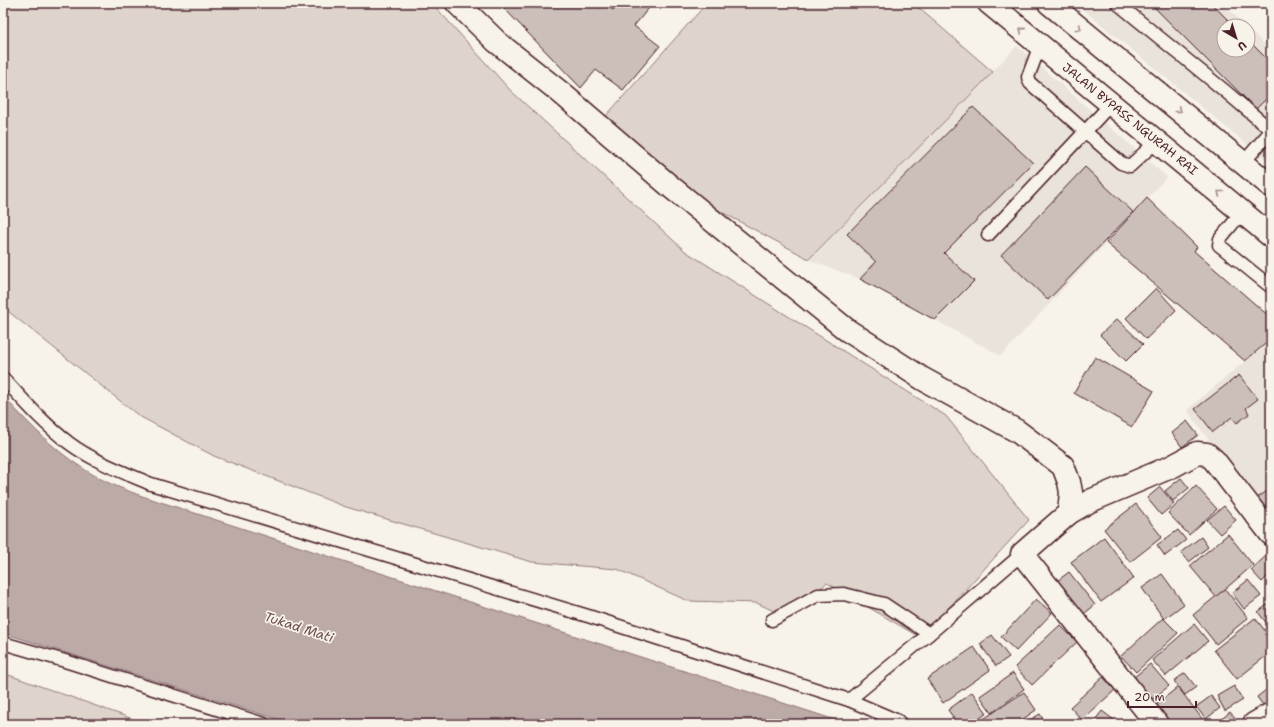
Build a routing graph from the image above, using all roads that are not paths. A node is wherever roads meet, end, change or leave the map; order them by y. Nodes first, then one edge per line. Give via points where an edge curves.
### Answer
1 (457, 3) edge
2 (989, 3) edge
3 (1049, 3) edge
4 (1117, 3) edge
5 (1040, 45) junction
6 (1111, 104) junction
7 (1271, 130) edge
8 (1085, 132) junction
9 (1157, 141) junction
10 (1243, 163) junction
11 (1271, 186) edge
12 (1243, 211) junction
13 (988, 235) dead end
14 (1271, 236) edge
15 (1271, 287) edge
16 (3, 378) edge
17 (1069, 514) junction
18 (1271, 534) edge
19 (1022, 554) junction
20 (772, 620) dead end
21 (929, 634) junction
22 (8, 644) edge
23 (850, 700) junction
24 (1271, 714) edge
25 (264, 724) edge
26 (901, 724) edge
27 (1157, 724) edge
28 (1254, 724) edge

1 - 17 main road via 497,42 560,92 671,188 847,330 923,379 1017,431 1063,466 1071,492
5 -> 2 main road, JALAN BYPASS NGURAH RAI
3 -> 10 main road
4 - 7 lane
5 - 6 main road, JALAN BYPASS NGURAH RAI
5 - 8 lane via 1028,77 1030,83
6 - 8 lane
6 - 9 main road, JALAN BYPASS NGURAH RAI
7 - 10 lane
8 - 9 lane via 1121,163 1130,166
8 - 13 lane
12 -> 9 main road, JALAN BYPASS NGURAH RAI
10 - 11 main road
12 - 14 main road, JALAN BYPASS NGURAH RAI
12 - 15 lane via 1220,239 1219,245
16 - 23 lane via 40,418 70,444 107,466 151,484 588,616
17 - 18 main road via 1090,501 1196,453 1207,454
17 - 19 main road
19 - 21 lane
19 - 27 main road
20 - 21 lane via 818,595 844,594 884,604
21 - 23 lane
22 - 25 lane
23 - 26 lane
24 - 28 main road

